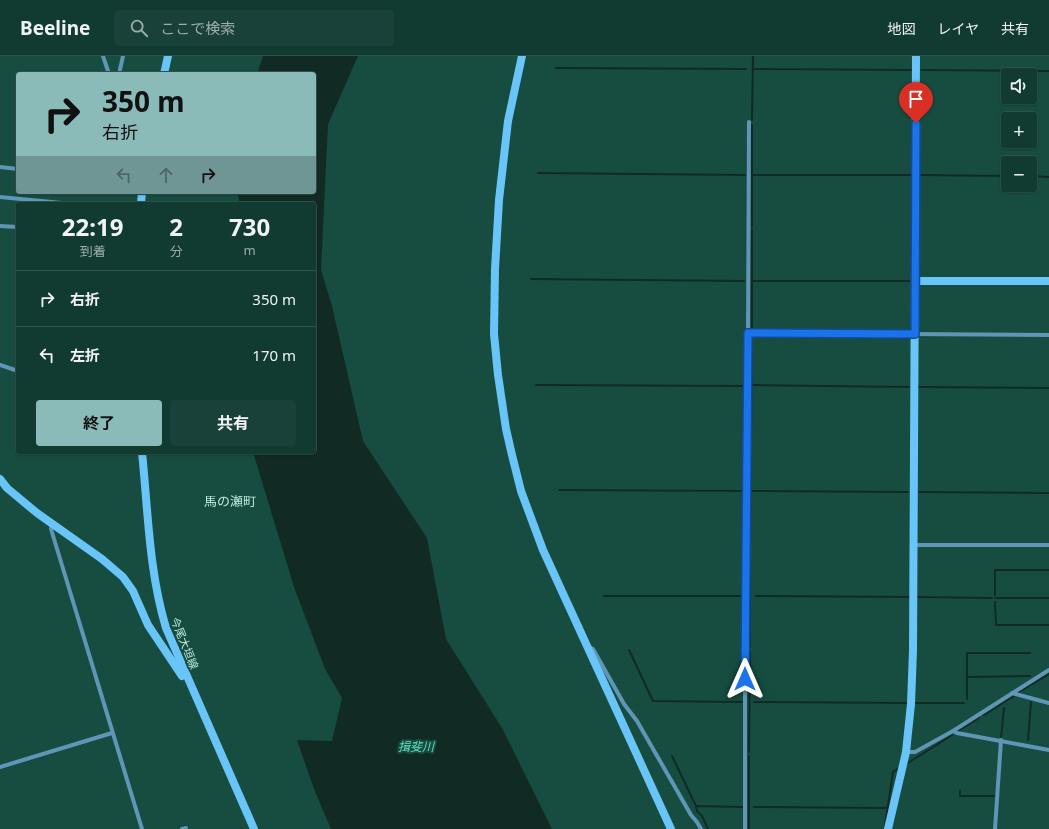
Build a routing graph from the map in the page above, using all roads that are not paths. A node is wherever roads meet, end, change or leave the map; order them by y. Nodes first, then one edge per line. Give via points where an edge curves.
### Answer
1 (103, 56) edge
2 (123, 56) edge
3 (168, 56) edge
4 (522, 56) edge
5 (916, 56) edge
6 (108, 72) edge
7 (119, 72) edge
8 (164, 72) edge
9 (749, 122) dead end
10 (0, 168) edge
11 (16, 169) edge
12 (0, 197) edge
13 (51, 202) edge
14 (0, 226) edge
15 (16, 227) edge
16 (915, 281) junction
17 (1049, 281) edge
18 (748, 333) junction
19 (915, 334) junction
20 (1049, 335) edge
21 (0, 365) edge
22 (16, 370) edge
23 (142, 454) edge
24 (0, 480) edge
25 (52, 523) junction
26 (913, 545) junction
27 (1049, 545) edge
28 (587, 646) junction
29 (1049, 670) edge
30 (187, 678) junction
31 (1012, 693) junction
32 (1049, 703) edge
33 (953, 731) junction
34 (112, 733) junction
35 (1001, 740) junction
36 (1049, 750) edge
37 (906, 752) junction
38 (0, 767) edge
39 (142, 829) edge
40 (182, 829) edge
41 (186, 829) edge
42 (254, 829) edge
43 (671, 829) edge
44 (701, 829) edge
45 (745, 829) edge
46 (888, 829) edge
47 (995, 829) edge

1 - 6 street
2 - 7 street
3 - 8 street
4 - 28 street via 508,121 499,200 494,334 498,375 508,435 522,491 543,550
5 - 16 street
9 - 18 street
10 - 11 street
12 - 13 street
14 - 15 street
16 - 17 street
16 - 19 street
18 - 19 street
18 - 45 street
19 - 20 street
19 - 26 street
21 - 22 street
23 - 30 street, 今尾大垣線 via 158,603
24 - 25 street
25 - 30 street via 123,577 133,591 148,625 182,676
25 - 34 street via 51,529
26 - 27 street
26 - 37 street via 912,696
28 - 43 street
28 - 44 street via 593,649
29 - 31 street
30 - 42 street, 今尾大垣線
31 - 32 street
31 - 33 street
33 - 35 street
33 - 37 street via 915,752
34 - 38 street
34 - 39 street
35 - 36 street
35 - 47 street
37 - 46 street
40 - 41 street

